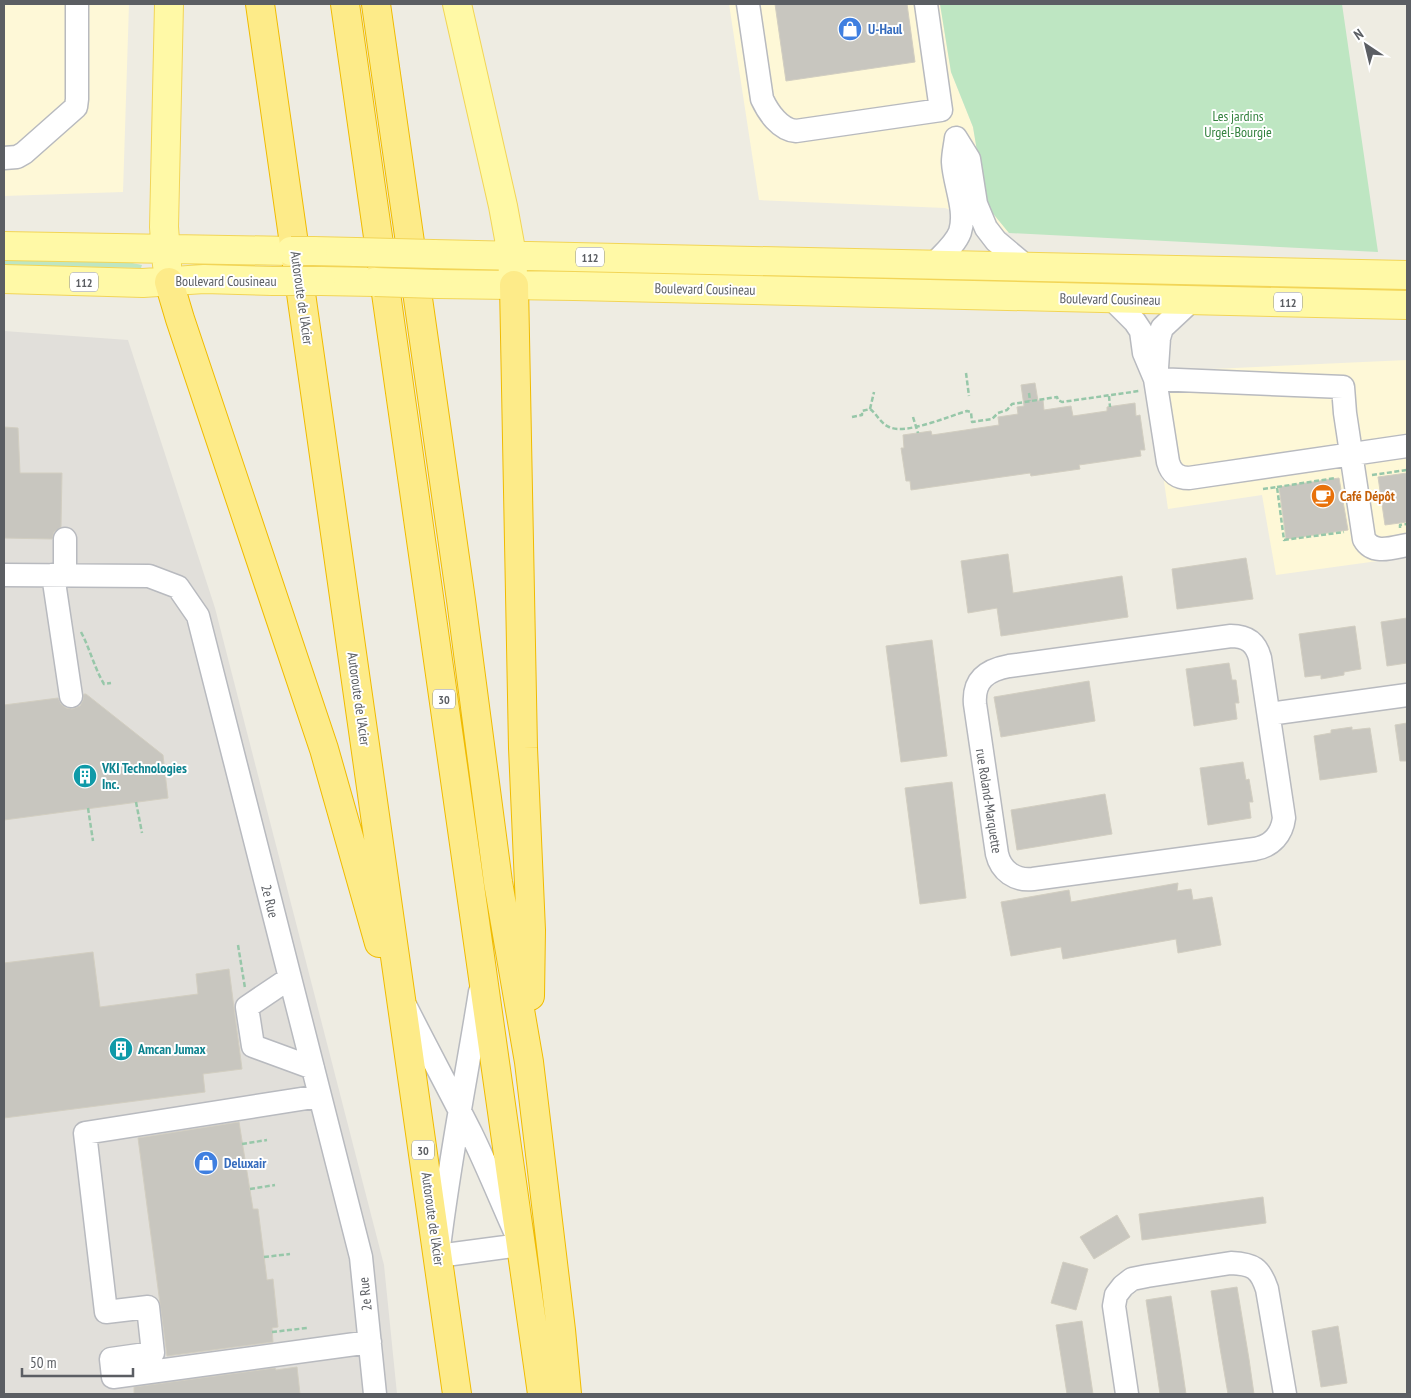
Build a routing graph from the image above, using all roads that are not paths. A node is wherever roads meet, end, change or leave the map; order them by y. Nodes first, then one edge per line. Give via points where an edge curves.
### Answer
1 (77, 4) edge
2 (169, 4) edge
3 (260, 4) edge
4 (345, 4) edge
5 (376, 4) edge
6 (457, 4) edge
7 (748, 4) edge
8 (920, 9) edge
9 (941, 110) junction
10 (956, 138) junction
11 (4, 158) edge
12 (4, 246) edge
13 (165, 248) junction
14 (512, 255) junction
15 (933, 265) junction
16 (1027, 267) junction
17 (1407, 276) edge
18 (4, 280) edge
19 (169, 282) junction
20 (514, 286) junction
21 (1111, 298) junction
22 (1192, 300) junction
23 (1407, 305) edge
24 (1148, 385) junction
25 (1407, 446) edge
26 (1351, 454) junction
27 (65, 539) dead end
28 (1407, 545) edge
29 (4, 575) edge
30 (58, 576) junction
31 (1407, 695) edge
32 (71, 696) dead end
33 (1269, 714) junction
34 (386, 965) junction
35 (482, 973) junction
36 (290, 978) junction
37 (401, 996) junction
38 (408, 1043) junction
39 (528, 1062) junction
40 (313, 1068) junction
41 (320, 1096) junction
42 (460, 1112) junction
43 (521, 1245) junction
44 (438, 1256) junction
45 (370, 1342) junction
46 (375, 1394) edge
47 (457, 1394) edge
48 (542, 1394) edge
49 (567, 1394) edge
50 (1127, 1394) edge
51 (1285, 1394) edge

1 - 11 street via 76,107 20,156
2 - 13 main road
3 - 37 highway, Autoroute de l'Acier / 30
4 - 35 highway, 30
5 - 39 highway via 498,882
6 - 14 main road
7 - 9 street via 762,99 772,115 788,130 796,132
8 - 9 street
9 - 10 street
10 - 15 street via 953,161 961,226 951,247
10 - 16 street via 969,159 976,204 986,228 996,241
12 - 13 main road, Boulevard Cousineau / 112
13 - 14 main road, Boulevard Cousineau / 112, bridge
13 - 19 main road
14 - 15 main road, Boulevard Cousineau / 112
14 - 20 main road
15 - 16 main road, Boulevard Cousineau / 112
16 - 17 main road, Boulevard Cousineau / 112
18 - 19 main road, Boulevard Cousineau / 112
19 - 20 main road, Boulevard Cousineau / 112, bridge via 204,279
19 - 34 highway via 324,749
20 - 21 main road, Boulevard Cousineau / 112
20 - 39 highway via 523,748 531,930
21 - 22 main road, Boulevard Cousineau / 112
21 - 24 street via 1139,326
22 - 23 main road, Boulevard Cousineau / 112
22 - 24 street via 1162,328 1159,353
24 - 26 street via 1343,387
24 - 26 street via 1170,466 1181,477
25 - 26 street
26 - 28 street via 1366,542 1378,549
27 - 30 street
29 - 30 street, 2e Rue
30 - 32 street via 60,621
30 - 36 street, 2e Rue via 149,576 178,587 198,616
31 - 33 street
33 - 33 street, rue Roland-Marquette via 1259,653 1252,643 1240,636 993,670 978,684 974,699 1000,863 1013,876 1033,880 1255,849 1270,844 1280,832 1284,818
34 - 37 street
34 - 38 highway
35 - 42 street
35 - 43 highway, 30
36 - 40 street, 2e Rue
36 - 40 street via 248,1007 253,1046
37 - 38 highway, Autoroute de l'Acier / 30
37 - 42 street
38 - 44 highway, Autoroute de l'Acier / 30
39 - 49 highway
40 - 41 street, 2e Rue
41 - 45 street, 2e Rue via 361,1257
41 - 45 street via 85,1133 106,1312 148,1307 153,1353 111,1359 113,1377
42 - 43 street
42 - 44 street
43 - 44 street
43 - 48 highway, 30
44 - 47 highway, Autoroute de l'Acier / 30
45 - 46 street, 2e Rue
50 - 51 street via 1114,1306 1116,1295 1123,1286 1147,1276 1231,1264 1256,1268 1263,1277

